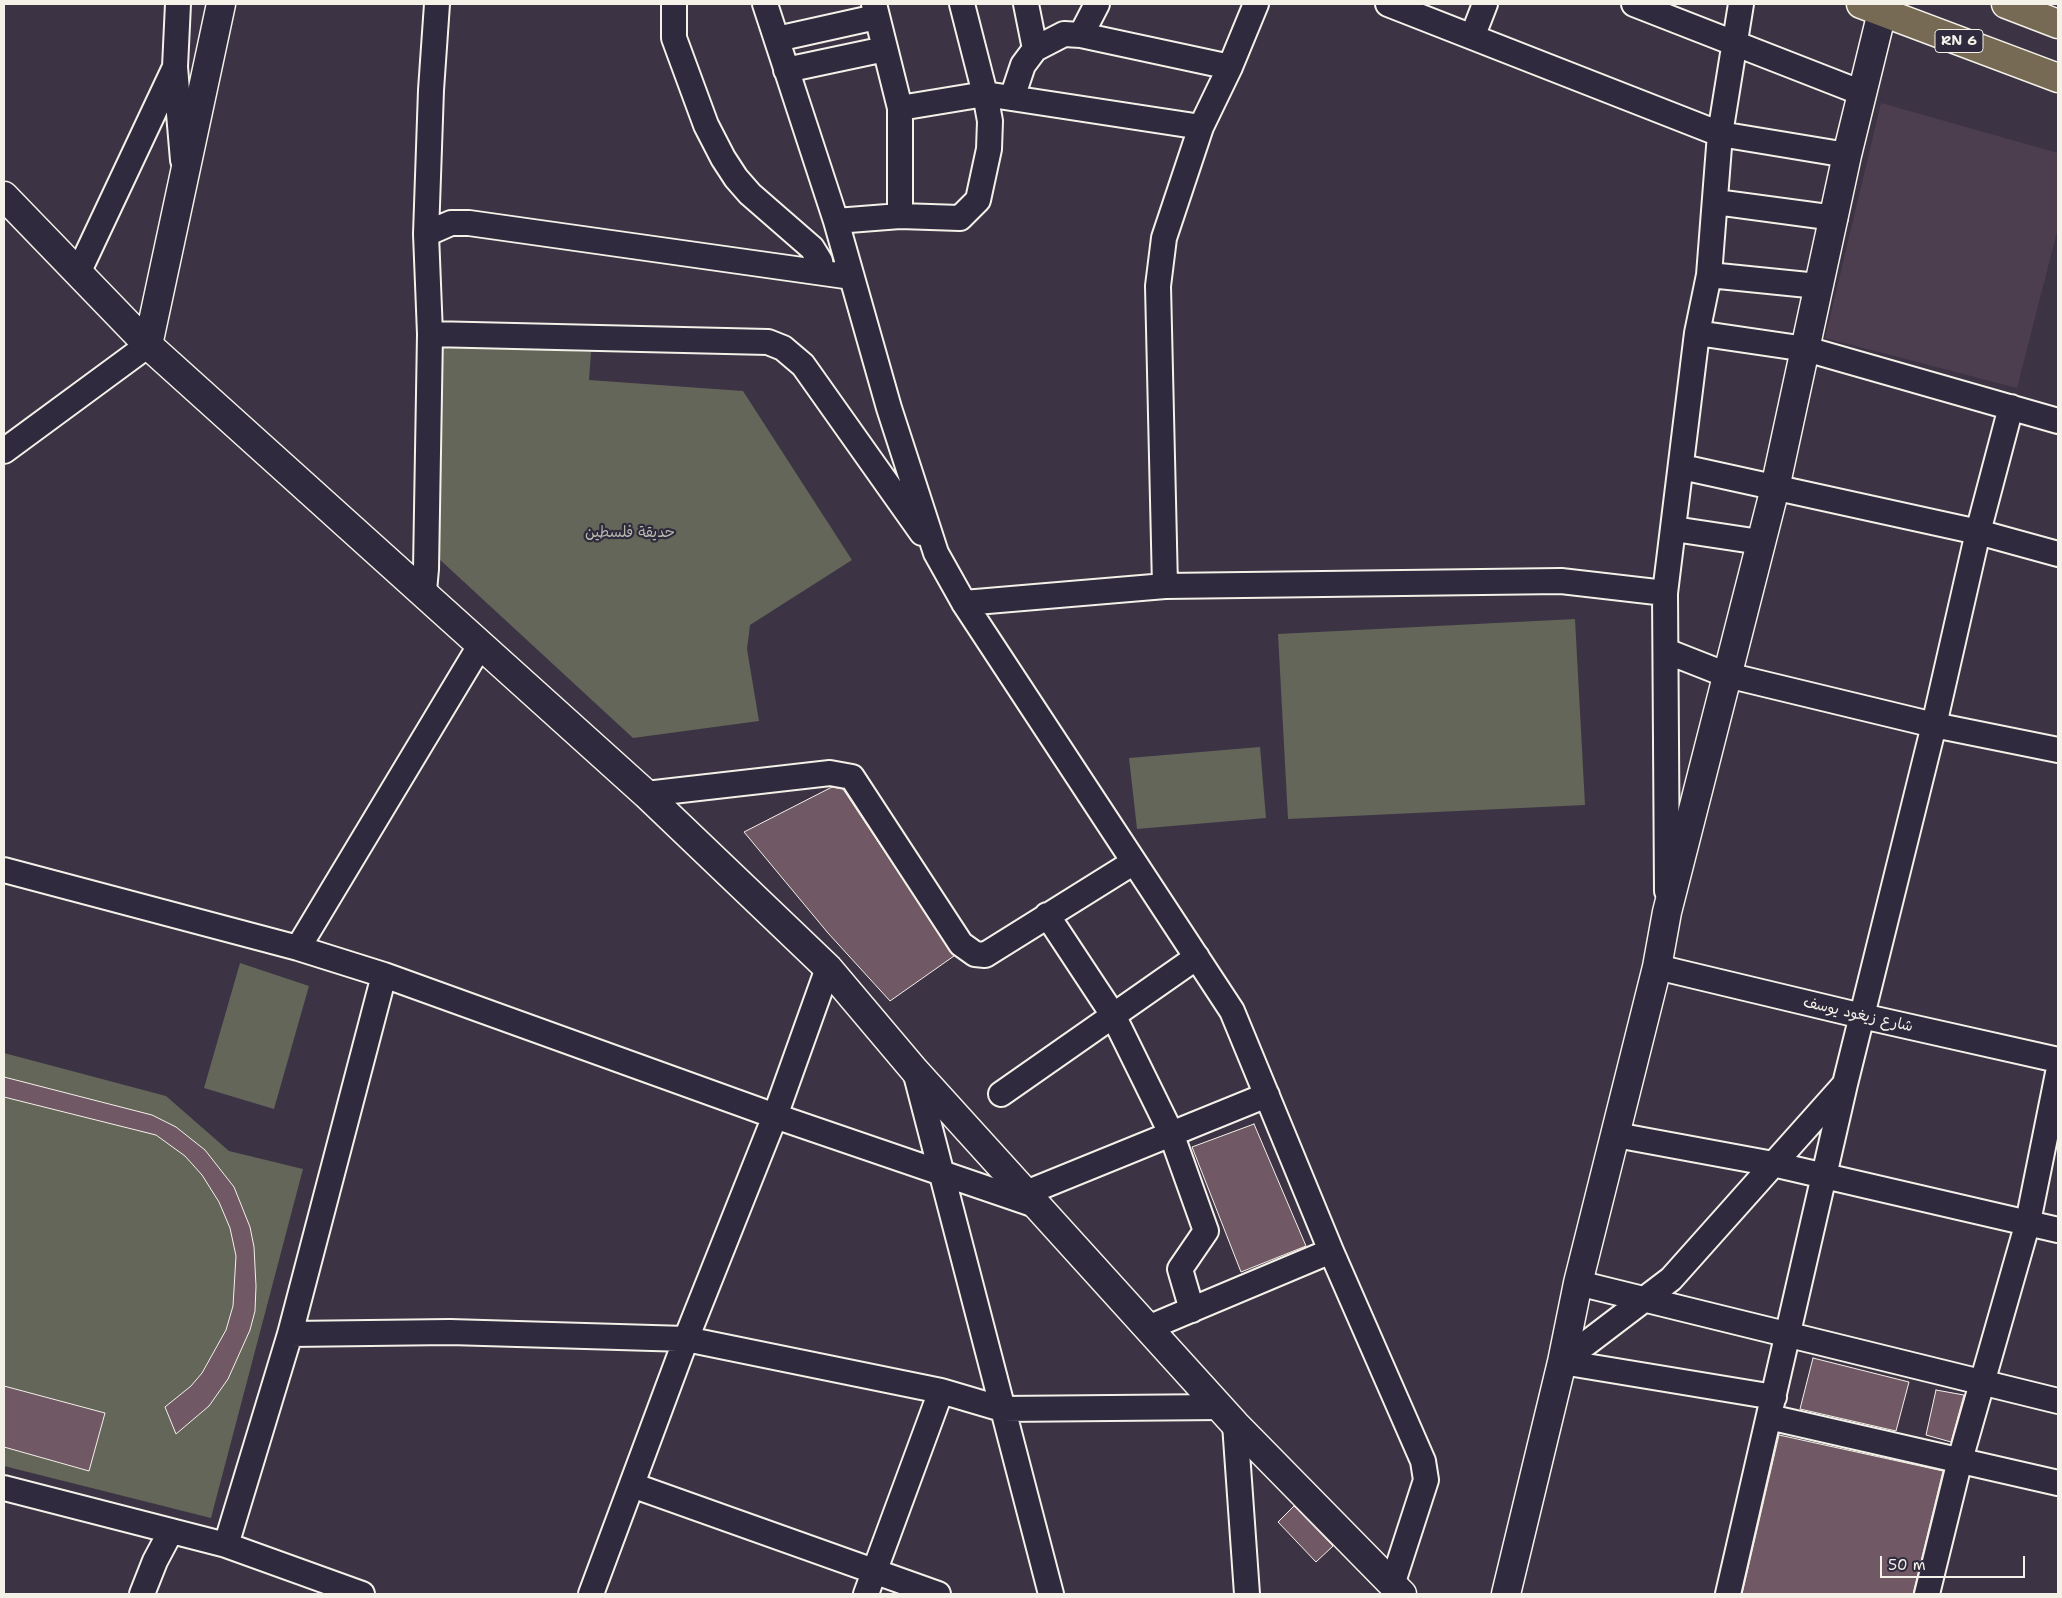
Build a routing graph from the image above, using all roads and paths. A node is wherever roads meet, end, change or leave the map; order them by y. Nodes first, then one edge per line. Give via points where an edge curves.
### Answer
1 (178, 4) edge
2 (222, 4) edge
3 (437, 4) edge
4 (674, 4) edge
5 (765, 4) edge
6 (962, 4) edge
7 (1026, 4) edge
8 (1097, 4) edge
9 (1256, 4) edge
10 (1388, 4) edge
11 (1485, 4) edge
12 (1634, 4) edge
13 (1741, 4) edge
14 (2006, 4) edge
15 (1875, 7) edge
16 (875, 10) edge
17 (2058, 24) edge
18 (1081, 35) junction
19 (1473, 35) junction
20 (777, 40) junction
21 (1735, 43) junction
22 (885, 49) junction
23 (1035, 49) junction
24 (175, 67) junction
25 (1230, 67) junction
26 (786, 70) junction
27 (2058, 78) edge
28 (1862, 93) junction
29 (985, 94) junction
30 (1012, 98) junction
31 (900, 108) junction
32 (1202, 127) junction
33 (1720, 134) junction
34 (1847, 155) junction
35 (184, 177) junction
36 (4, 196) edge
37 (1716, 202) junction
38 (900, 216) junction
39 (1834, 218) junction
40 (836, 221) junction
41 (426, 234) junction
42 (79, 271) junction
43 (822, 272) junction
44 (1709, 274) junction
45 (852, 277) junction
46 (1818, 286) junction
47 (1697, 333) junction
48 (430, 334) junction
49 (148, 345) junction
50 (1806, 349) junction
51 (2011, 407) junction
52 (2058, 421) edge
53 (4, 451) edge
54 (1682, 467) junction
55 (1775, 488) junction
56 (1674, 529) junction
57 (1978, 532) junction
58 (1760, 542) junction
59 (936, 553) junction
60 (2058, 554) edge
61 (1165, 586) junction
62 (424, 591) junction
63 (1665, 593) junction
64 (964, 603) junction
65 (481, 644) junction
66 (1666, 652) junction
67 (1727, 675) junction
68 (1934, 725) junction
69 (2058, 750) edge
70 (646, 794) junction
71 (1134, 862) junction
72 (4, 870) edge
73 (1667, 912) junction
74 (1048, 915) junction
75 (298, 948) junction
76 (1197, 956) junction
77 (1657, 967) junction
78 (828, 968) junction
79 (384, 975) junction
80 (1113, 1015) junction
81 (1862, 1016) junction
82 (2058, 1060) edge
83 (915, 1071) junction
84 (2058, 1073) edge
85 (1845, 1084) junction
86 (1001, 1094) dead end
87 (1267, 1095) junction
88 (775, 1116) junction
89 (1171, 1133) junction
90 (1616, 1135) junction
91 (1773, 1164) junction
92 (942, 1175) junction
93 (1824, 1177) junction
94 (1032, 1199) junction
95 (2028, 1222) junction
96 (2058, 1230) edge
97 (1331, 1251) junction
98 (1578, 1283) junction
99 (1644, 1300) junction
100 (1192, 1310) junction
101 (1148, 1328) junction
102 (290, 1334) junction
103 (1787, 1335) junction
104 (686, 1338) junction
105 (1562, 1362) junction
106 (1981, 1384) junction
107 (941, 1391) junction
108 (2058, 1401) edge
109 (1772, 1407) junction
110 (1002, 1409) junction
111 (1228, 1416) junction
112 (1960, 1460) junction
113 (2058, 1483) edge
114 (632, 1484) junction
115 (4, 1488) edge
116 (171, 1532) junction
117 (226, 1544) junction
118 (874, 1570) junction
119 (1397, 1590) edge
120 (142, 1594) edge
121 (362, 1594) edge
122 (591, 1594) edge
123 (866, 1594) edge
124 (938, 1594) edge
125 (1051, 1594) edge
126 (1247, 1594) edge
127 (1506, 1594) edge
128 (1728, 1594) edge
129 (1927, 1594) edge

1 - 24 street
2 - 35 main road
3 - 41 street
4 - 43 street via 674,38 706,125 723,158 750,194 812,248
5 - 20 street
6 - 29 street
7 - 23 street
8 - 18 street
9 - 25 street
10 - 19 street
11 - 19 street
12 - 21 street
13 - 21 street
14 - 17 main road
15 - 27 main road, RN 6
15 - 28 main road
16 - 20 street
16 - 22 street
18 - 23 street via 1064,34
18 - 25 street
19 - 33 street
20 - 26 street
21 - 28 street
21 - 33 street
22 - 26 street
22 - 31 street
23 - 30 street via 1023,65
24 - 35 street
24 - 42 street
25 - 32 street
26 - 40 street
28 - 34 main road
29 - 30 street
29 - 31 street
29 - 38 street via 990,121 989,149 974,207 960,218
30 - 32 street
31 - 38 street
32 - 61 street via 1164,238 1158,286
33 - 34 street
33 - 37 street
34 - 39 main road
35 - 49 main road
36 - 42 main road
37 - 39 street
37 - 44 street
38 - 40 street
39 - 46 main road
40 - 45 street
41 - 43 street via 451,223 468,223
41 - 48 street
42 - 49 main road
43 - 45 street
44 - 46 street
44 - 47 street
45 - 59 street via 889,408
46 - 50 main road
47 - 50 street
47 - 54 street
48 - 59 street via 768,342 783,348 803,365
48 - 62 street
49 - 53 street
49 - 62 main road
50 - 51 street
50 - 55 main road
51 - 52 street
51 - 57 street
54 - 55 street
54 - 56 street
55 - 57 street
55 - 58 main road
56 - 58 street
56 - 63 street
57 - 60 street
57 - 68 street
58 - 67 main road
59 - 64 street
61 - 63 street via 1561,581
61 - 64 street
62 - 65 main road
63 - 66 street
64 - 71 street
65 - 70 main road
65 - 75 street
66 - 67 street
66 - 73 street
67 - 68 street
67 - 73 main road
68 - 69 street
68 - 81 street
70 - 74 street via 830,773 852,777 967,950 985,955
70 - 78 main road
71 - 74 street
71 - 76 street
72 - 75 street
73 - 77 main road
74 - 80 street
75 - 79 street
76 - 80 street
76 - 87 street via 1232,1011
77 - 81 street, شارع زيغود يوسف
77 - 90 main road
78 - 83 main road
78 - 88 street
79 - 88 street
79 - 102 street
80 - 86 street
80 - 89 street
81 - 82 street, شارع زيغود يوسف
81 - 85 street
83 - 92 street
83 - 94 main road
84 - 95 street
85 - 91 street
85 - 93 street
87 - 89 street
87 - 97 street
88 - 92 street
88 - 104 street
89 - 94 street
89 - 100 street via 1206,1230 1180,1269
90 - 91 street
90 - 98 main road
91 - 93 street
91 - 99 street via 1671,1279
92 - 94 street
92 - 110 street
93 - 95 street
93 - 103 street
94 - 101 main road
95 - 96 street
95 - 106 street
97 - 100 street
97 - 119 street via 1425,1470 1426,1480
98 - 99 street
98 - 105 main road
99 - 103 street
99 - 105 street
100 - 101 street
101 - 111 main road
102 - 104 street via 450,1332
102 - 117 street
103 - 106 street
103 - 109 street
104 - 107 street
104 - 114 street
105 - 109 street
105 - 127 main road
106 - 108 street
106 - 112 street
107 - 110 street
107 - 118 street
109 - 112 street
109 - 128 street
110 - 111 street
110 - 125 street
111 - 119 main road
111 - 126 street
112 - 113 street
112 - 129 street
114 - 118 street
114 - 122 street
115 - 116 street
116 - 117 street
116 - 120 street
117 - 121 street
118 - 123 street
118 - 124 street

